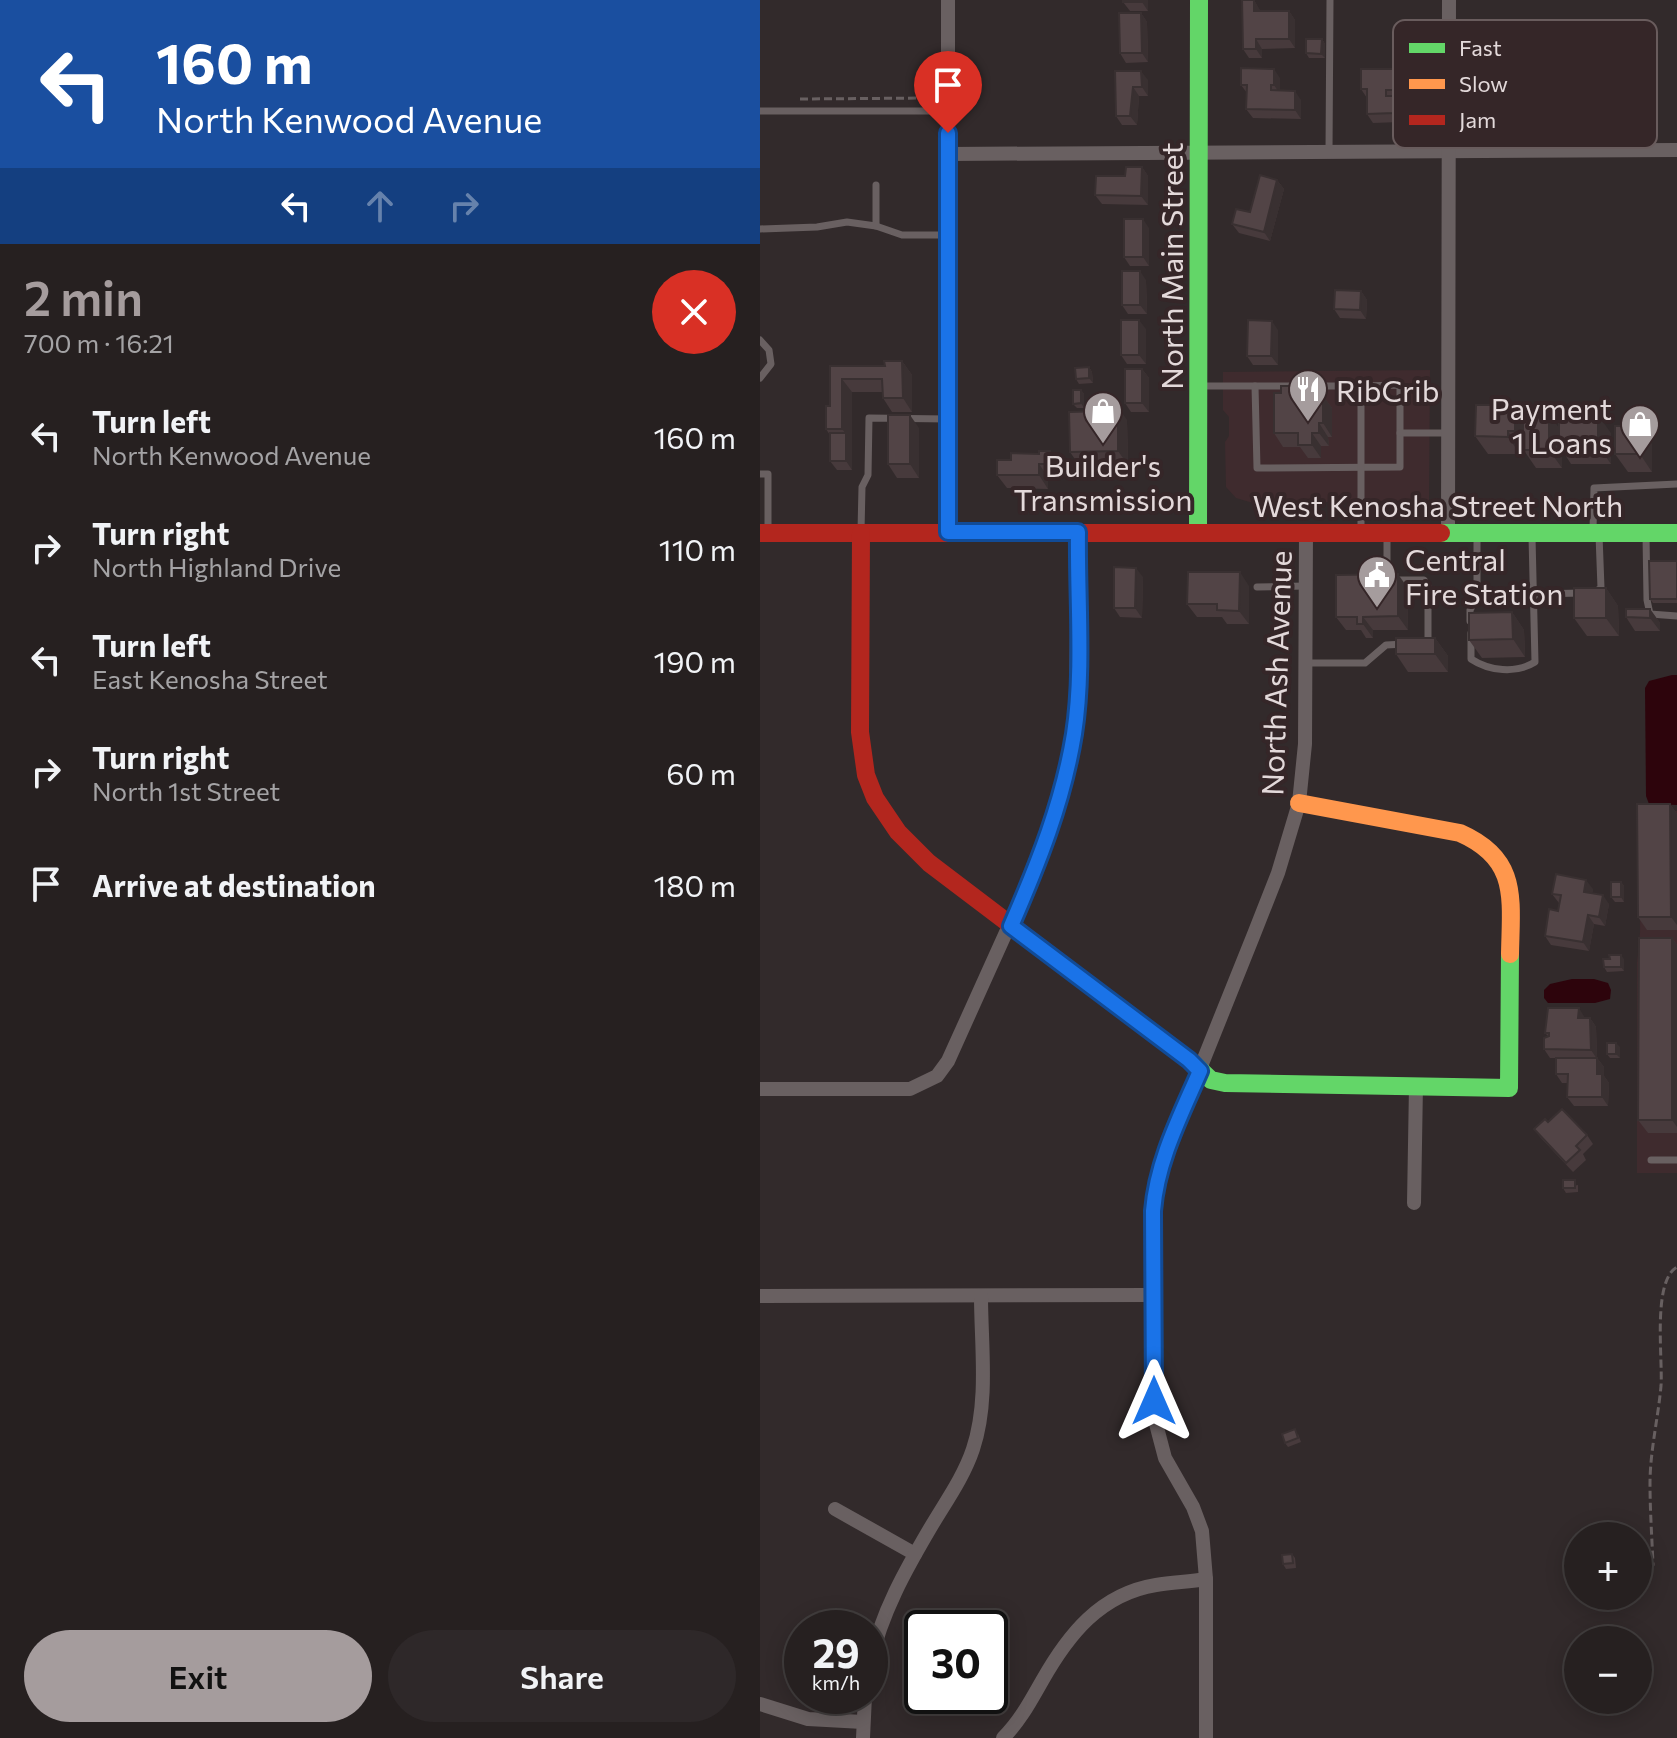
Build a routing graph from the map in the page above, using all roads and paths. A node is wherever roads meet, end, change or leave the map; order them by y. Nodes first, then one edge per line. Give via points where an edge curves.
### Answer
1 (948, 0) edge
2 (1199, 0) edge
3 (1330, 0) edge
4 (931, 98) dead end
5 (790, 99) dead end
6 (760, 111) edge
7 (948, 111) junction
8 (1449, 148) edge
9 (1677, 150) edge
10 (1198, 152) junction
11 (1329, 152) junction
12 (1449, 152) junction
13 (948, 154) junction
14 (876, 185) dead end
15 (876, 226) junction
16 (760, 229) edge
17 (948, 235) junction
18 (760, 340) edge
19 (760, 378) edge
20 (1198, 386) junction
21 (1255, 386) junction
22 (1361, 386) junction
23 (948, 419) junction
24 (1400, 433) junction
25 (1448, 433) junction
26 (1361, 468) junction
27 (760, 474) edge
28 (1677, 484) edge
29 (948, 532) junction
30 (1078, 532) junction
31 (1198, 532) junction
32 (1306, 532) junction
33 (1361, 532) junction
34 (1386, 532) junction
35 (1448, 532) junction
36 (1477, 532) junction
37 (764, 533) edge
38 (861, 533) junction
39 (1531, 533) junction
40 (1596, 533) junction
41 (1646, 533) junction
42 (1677, 533) edge
43 (1305, 586) junction
44 (1257, 587) dead end
45 (1533, 594) junction
46 (1677, 616) edge
47 (1306, 663) junction
48 (1299, 803) junction
49 (1011, 926) junction
50 (1200, 1071) junction
51 (1416, 1085) junction
52 (760, 1089) edge
53 (1651, 1160) dead end
54 (1677, 1160) edge
55 (1414, 1203) dead end
56 (1677, 1267) edge
57 (1154, 1295) junction
58 (760, 1296) edge
59 (981, 1296) junction
60 (835, 1509) dead end
61 (1651, 1522) edge
62 (1652, 1538) edge
63 (915, 1554) junction
64 (1652, 1566) edge
65 (1206, 1579) junction
66 (887, 1610) edge
67 (760, 1704) edge
68 (864, 1714) edge
69 (863, 1722) junction
70 (863, 1738) edge
71 (1003, 1738) edge
72 (1206, 1738) edge

1 - 7 street
2 - 10 main road, North Main Street
3 - 11 lane
4 - 5 path
6 - 7 lane
7 - 13 street
8 - 12 street
9 - 12 street
10 - 11 street
10 - 13 street
10 - 20 main road, North Main Street
11 - 12 street
12 - 25 street
13 - 17 street
14 - 15 lane
15 - 16 lane via 847,222
15 - 17 lane via 902,235
17 - 23 street
18 - 19 lane via 769,350 771,364
20 - 21 lane
20 - 31 main road, North Main Street
21 - 22 lane
21 - 26 lane via 1257,468
22 - 24 lane via 1400,385
22 - 26 lane
23 - 29 street
23 - 38 lane via 869,418
24 - 25 lane
24 - 26 lane via 1400,467
25 - 35 street
26 - 33 lane
27 - 37 lane via 768,474
28 - 40 lane via 1594,488
29 - 30 main road, West Kenosha Street North
29 - 38 main road, West Kenosha Street North
30 - 31 main road, West Kenosha Street North
30 - 49 street via 1074,731 1045,846
31 - 32 main road, West Kenosha Street North
32 - 33 main road, West Kenosha Street North
32 - 43 street, North Ash Avenue
33 - 34 main road, West Kenosha Street North
34 - 35 main road, West Kenosha Street North
34 - 47 lane via 1387,580 1424,580 1428,586 1428,639 1424,644 1386,645 1365,663
35 - 36 main road, West Kenosha Street North
36 - 39 main road, West Kenosha Street North
36 - 45 lane via 1471,659 1485,668 1525,668 1535,662
37 - 38 main road, West Kenosha Street North
38 - 49 main road via 859,719 870,787 915,849
39 - 40 main road, West Kenosha Street North
39 - 45 lane
40 - 41 main road, West Kenosha Street North
40 - 45 lane via 1601,588
41 - 42 main road, West Kenosha Street North
41 - 46 lane via 1650,614
43 - 44 lane
43 - 47 street, North Ash Avenue
47 - 48 street, North Ash Avenue
48 - 50 street, North Ash Avenue via 1278,873
48 - 51 main road via 1460,833 1478,840 1502,862 1510,886 1509,1088
49 - 50 main road
49 - 52 street via 948,1061 928,1082 910,1089
50 - 51 main road via 1225,1083
50 - 57 street, North Ash Avenue via 1155,1187
51 - 55 street
53 - 54 lane
56 - 61 path via 1664,1283 1662,1301
57 - 59 street
57 - 65 street, North Ash Avenue via 1155,1420 1165,1458 1199,1521
58 - 59 street
59 - 63 street via 977,1437 966,1469
60 - 63 street
62 - 64 path
63 - 66 street
65 - 71 street via 1143,1588 1091,1614
65 - 72 street, North Ash Avenue
67 - 69 street via 808,1719
68 - 69 street
69 - 70 street

